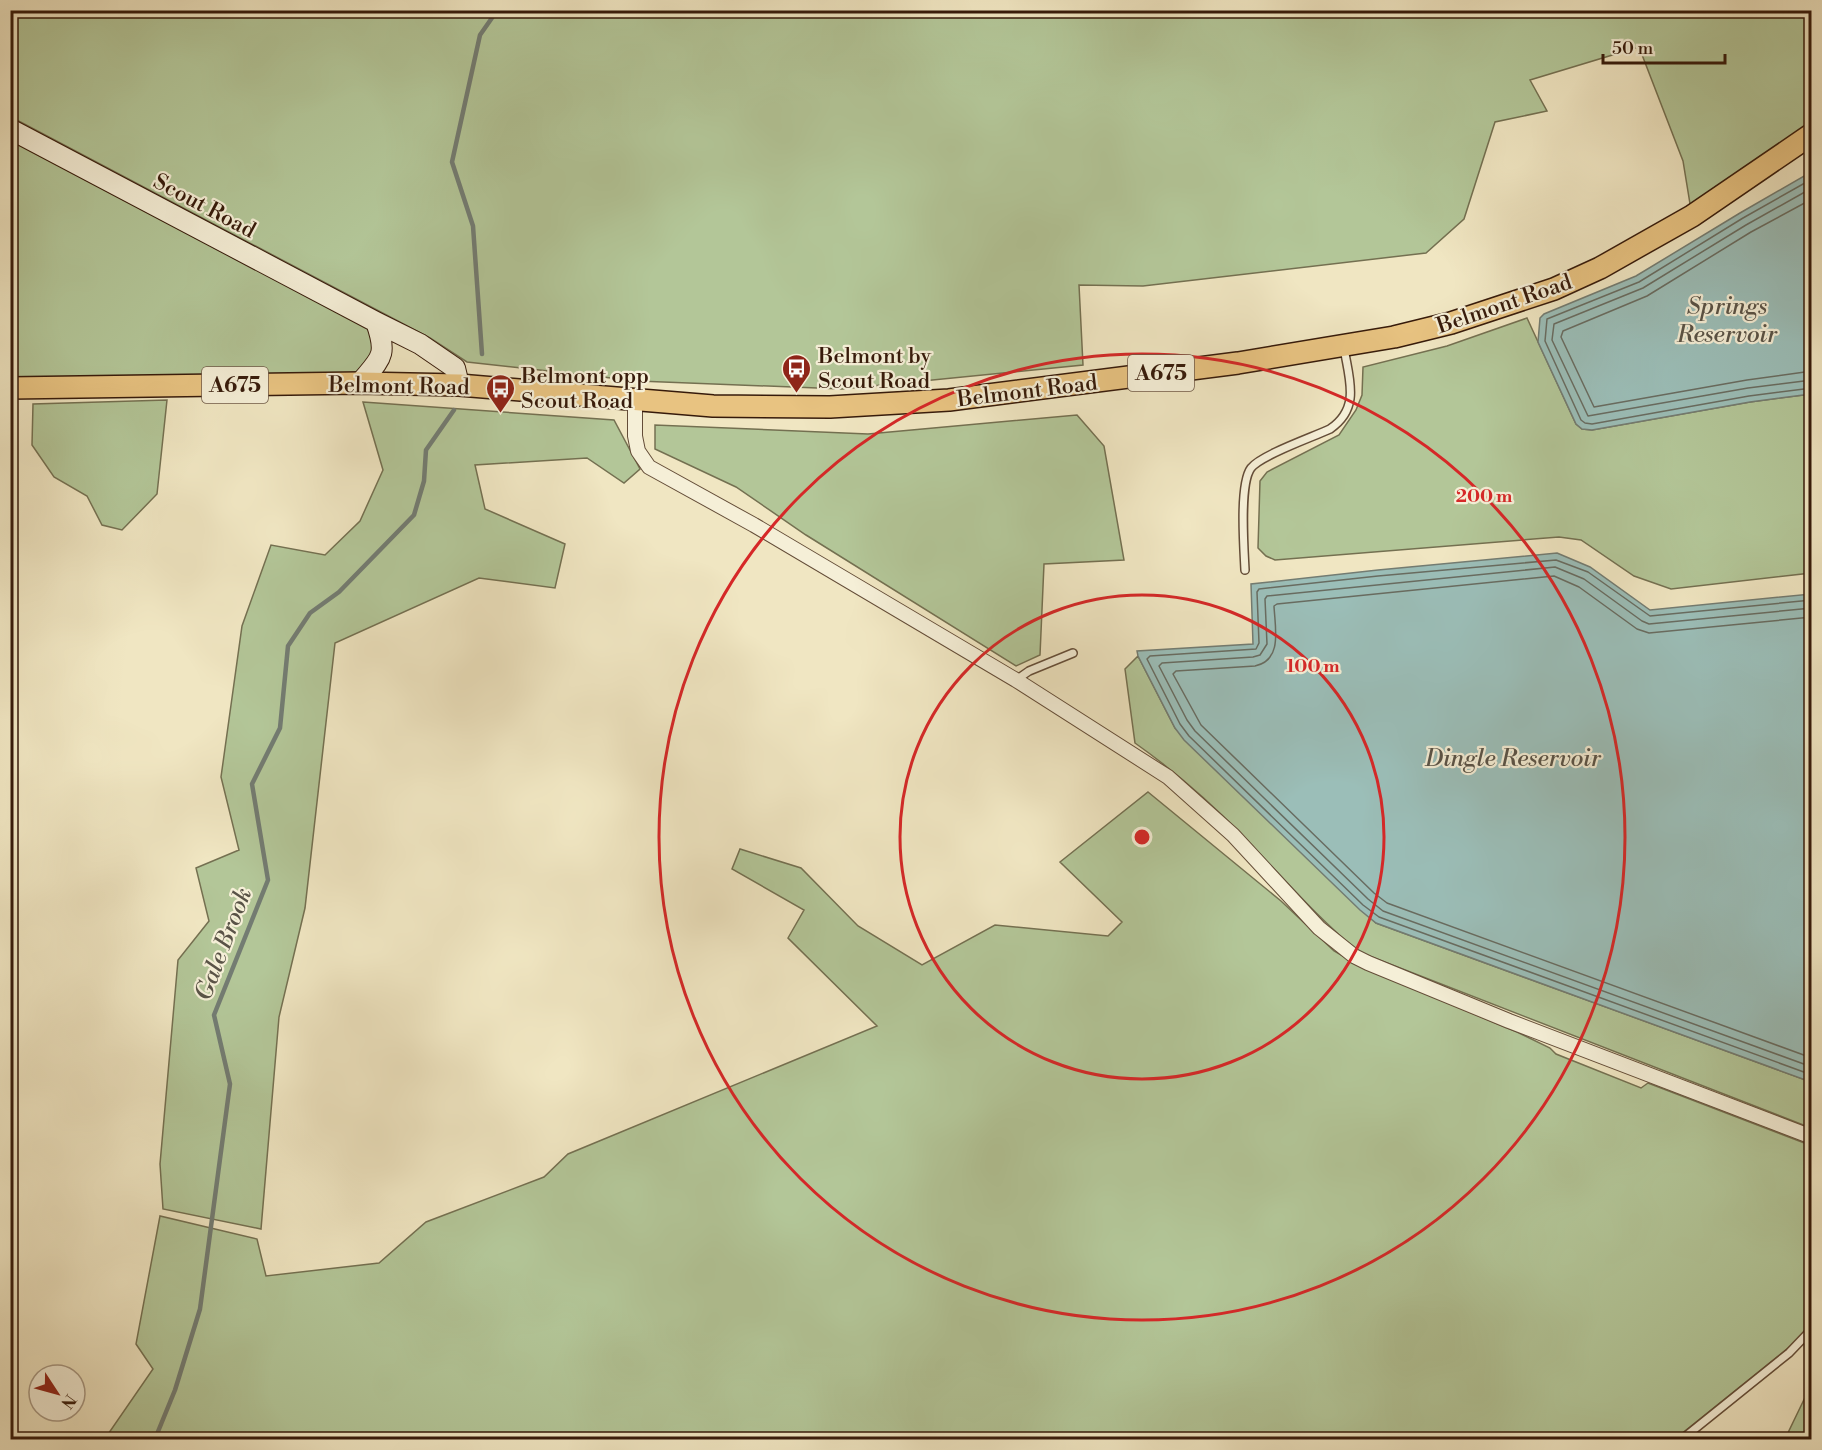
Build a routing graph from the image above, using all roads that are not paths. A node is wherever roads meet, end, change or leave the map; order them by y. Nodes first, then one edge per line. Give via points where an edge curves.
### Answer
1 (10, 129) edge
2 (1812, 134) edge
3 (376, 322) junction
4 (1343, 345) junction
5 (360, 383) junction
6 (459, 385) junction
7 (10, 388) edge
8 (635, 401) junction
9 (1245, 570) dead end
10 (1073, 652) dead end
11 (1016, 680) junction
12 (1812, 1137) edge
13 (1812, 1329) edge
14 (1681, 1440) edge

1 - 3 street, Scout Road
2 - 4 main road, Belmont Road / A675 via 1692,216 1554,289 1451,323
3 - 5 street via 382,354
3 - 6 street, Scout Road via 420,344 455,368
4 - 8 main road, Belmont Road / A675 via 1238,363 949,400 830,407
4 - 9 lane via 1352,391 1350,405 1340,423 1261,460 1246,480
5 - 6 main road, Belmont Road / A675
5 - 7 main road, Belmont Road / A675
6 - 8 main road, Belmont Road / A675
8 - 11 street via 638,451 649,467
10 - 11 lane
11 - 12 street via 1168,777 1233,835 1319,928 1354,956 1509,1021
13 - 14 lane via 1789,1353

